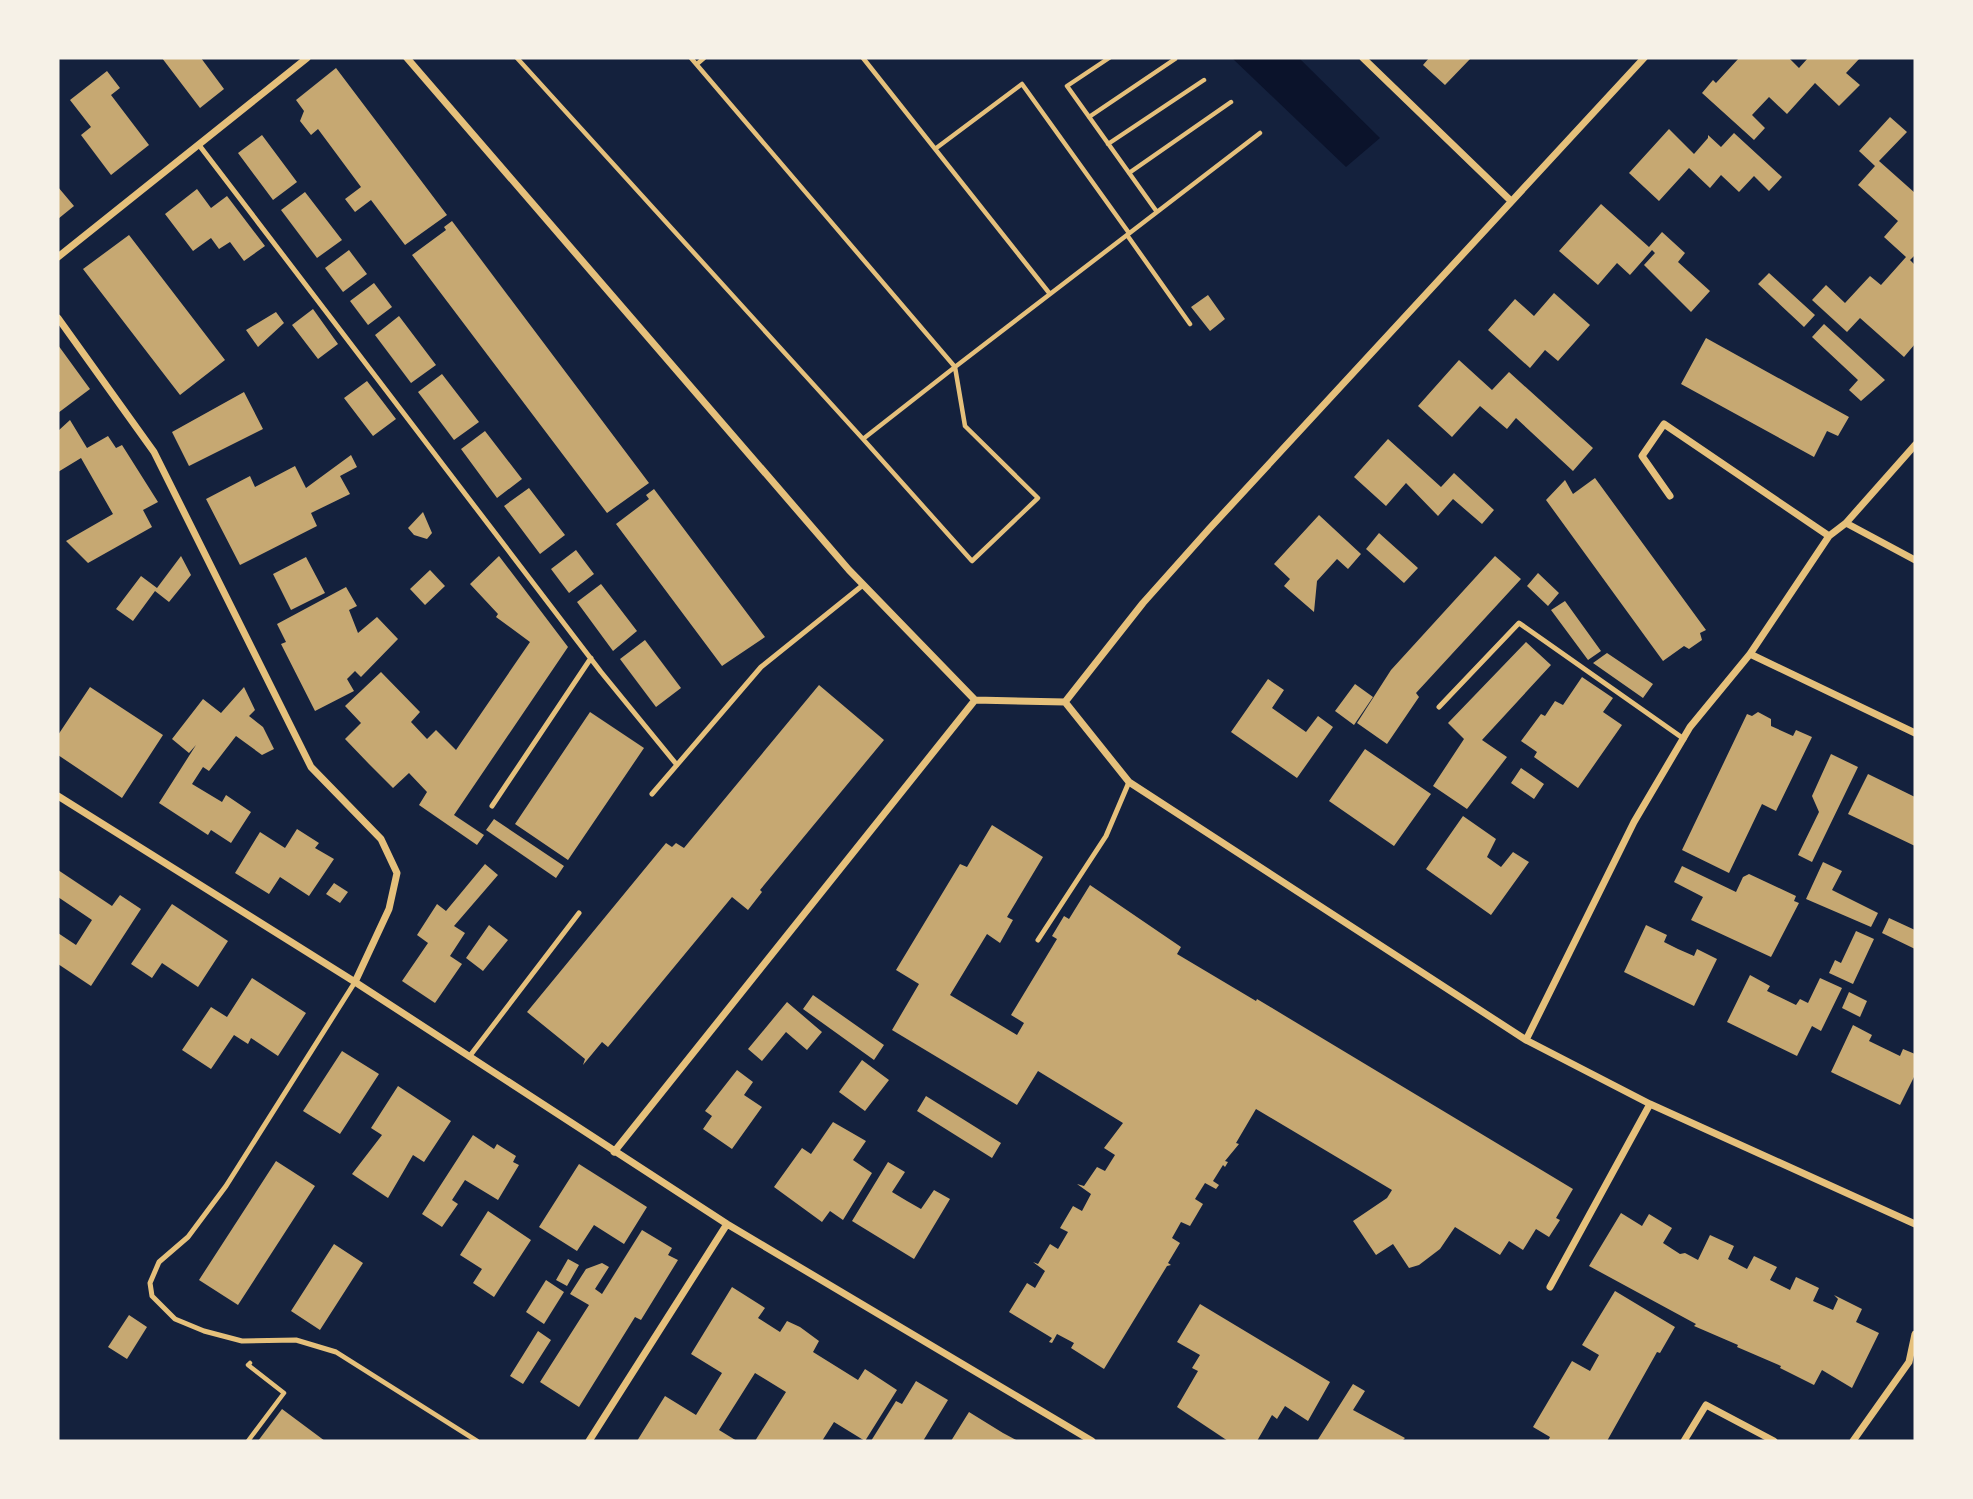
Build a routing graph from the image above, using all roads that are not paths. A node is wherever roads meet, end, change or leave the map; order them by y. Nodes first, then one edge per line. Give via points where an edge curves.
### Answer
1 (307, 58) edge
2 (407, 58) edge
3 (1363, 58) edge
4 (1644, 58) edge
5 (199, 145) junction
6 (1510, 200) junction
7 (58, 257) edge
8 (58, 318) edge
9 (1915, 445) edge
10 (1670, 496) dead end
11 (1846, 523) junction
12 (1829, 536) junction
13 (1915, 560) edge
14 (863, 585) junction
15 (1750, 654) junction
16 (591, 658) junction
17 (975, 700) junction
18 (1065, 702) junction
19 (1439, 707) dead end
20 (1915, 733) edge
21 (1684, 739) junction
22 (677, 765) junction
23 (1129, 782) junction
24 (652, 794) dead end
25 (58, 796) edge
26 (492, 806) dead end
27 (579, 914) dead end
28 (1038, 940) dead end
29 (355, 982) junction
30 (1526, 1040) junction
31 (469, 1057) junction
32 (1650, 1104) junction
33 (614, 1152) junction
34 (727, 1224) junction
35 (1915, 1224) edge
36 (1550, 1287) dead end
37 (1915, 1334) edge
38 (477, 1441) edge
39 (589, 1441) edge
40 (1091, 1441) edge
41 (1684, 1441) edge
42 (1774, 1441) edge
43 (1853, 1441) edge

1 - 5 street
2 - 14 street
3 - 6 street
4 - 6 street
5 - 7 street
5 - 16 lane
6 - 18 street via 1143,603
8 - 29 street via 154,452 311,767 381,839 397,873 389,909
9 - 11 street
10 - 12 street via 1642,456 1664,424
11 - 12 street
11 - 13 street
12 - 15 street
14 - 17 street
14 - 22 lane via 761,667
15 - 20 street
15 - 21 street
16 - 22 lane
16 - 26 lane
17 - 18 street
17 - 33 street
18 - 23 street
19 - 21 lane via 1519,622
21 - 30 street via 1634,822
22 - 24 lane
23 - 28 lane via 1105,836
23 - 30 street
25 - 29 street
27 - 31 lane
29 - 31 street
29 - 38 lane via 226,1186 188,1237 159,1262 150,1283 152,1296 175,1319 242,1341 296,1339 336,1352
30 - 32 street
31 - 33 street
32 - 35 street
32 - 36 street
33 - 34 street
34 - 39 street
34 - 40 street
37 - 43 street via 1909,1362
41 - 42 street via 1706,1405

